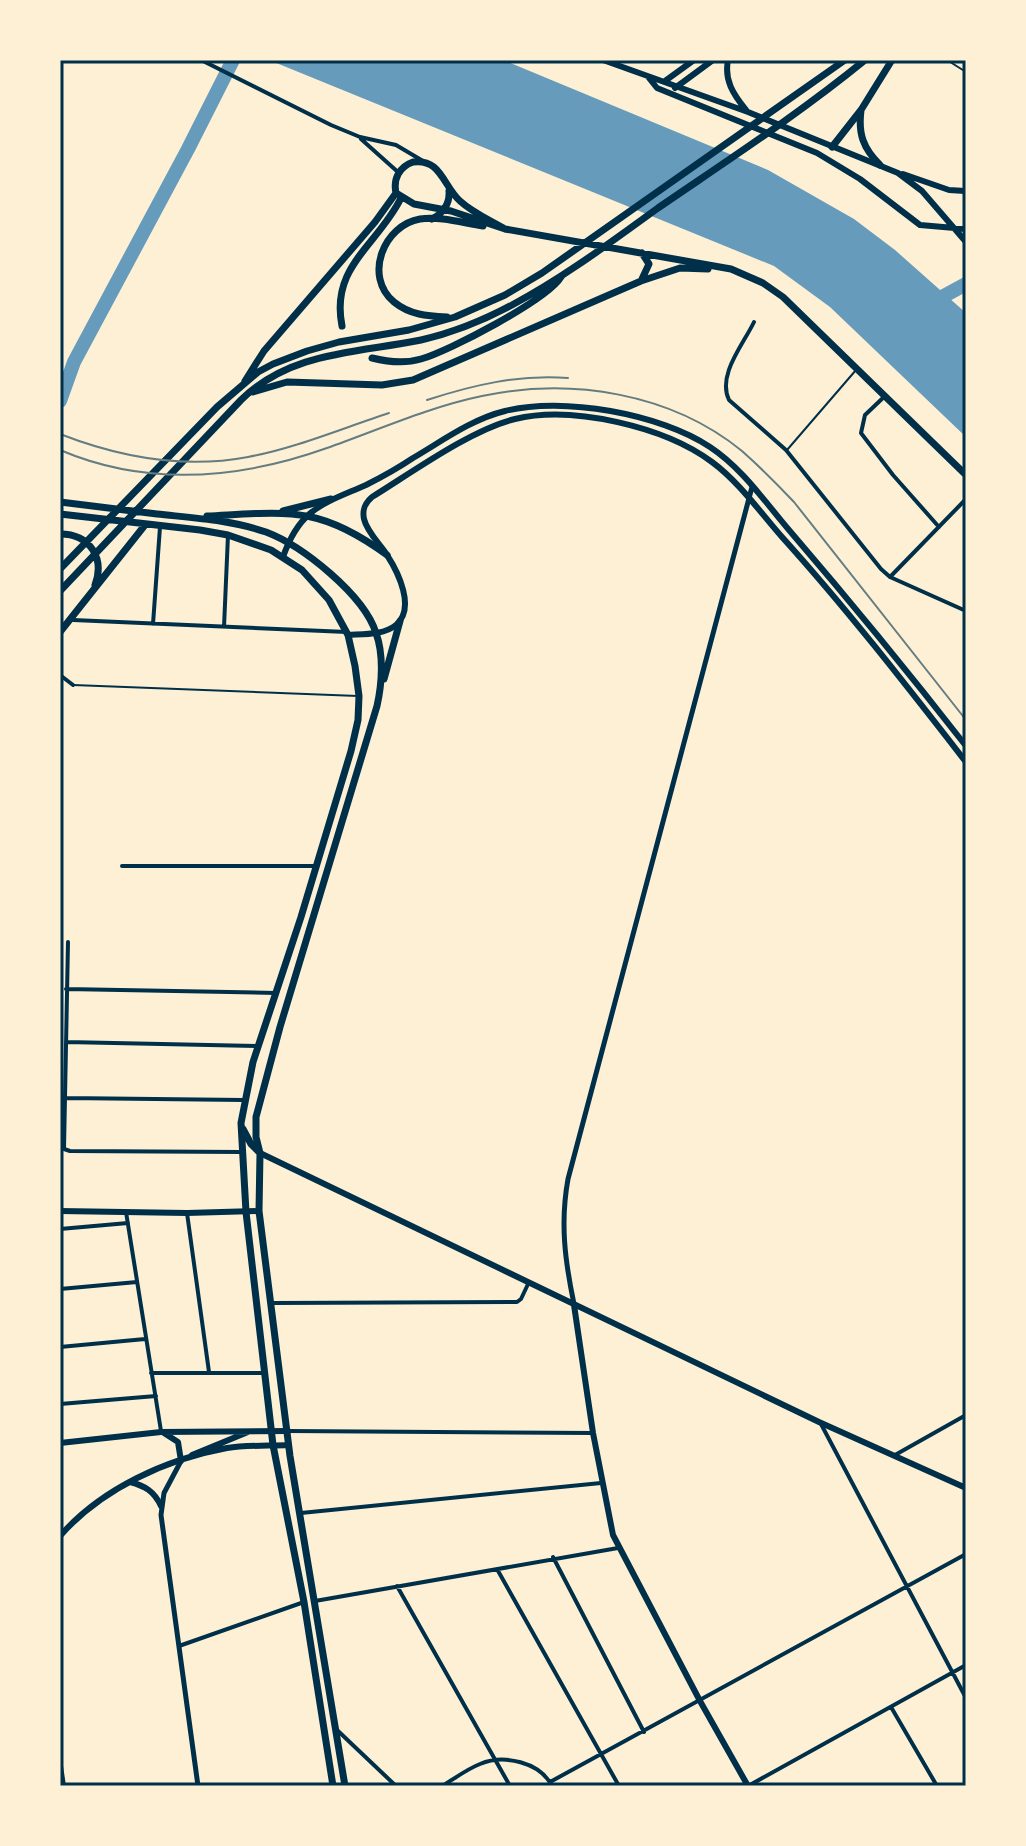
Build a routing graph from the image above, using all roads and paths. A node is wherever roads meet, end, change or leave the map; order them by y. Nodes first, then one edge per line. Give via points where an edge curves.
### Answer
1 (201, 60) edge
2 (603, 60) edge
3 (694, 60) edge
4 (713, 60) edge
5 (728, 60) edge
6 (865, 60) edge
7 (892, 60) edge
8 (947, 60) edge
9 (844, 61) edge
10 (966, 72) edge
11 (649, 78) junction
12 (665, 82) junction
13 (678, 86) junction
14 (657, 88) junction
15 (670, 94) junction
16 (861, 110) junction
17 (748, 112) junction
18 (360, 137) junction
19 (832, 147) junction
20 (817, 153) junction
21 (425, 161) junction
22 (880, 165) junction
23 (399, 173) junction
24 (898, 173) junction
25 (449, 189) junction
26 (966, 191) edge
27 (399, 196) junction
28 (966, 208) edge
29 (444, 209) junction
30 (432, 219) junction
31 (954, 228) junction
32 (505, 229) junction
33 (966, 229) edge
34 (966, 242) edge
35 (642, 253) junction
36 (731, 269) junction
37 (562, 275) junction
38 (641, 281) junction
39 (455, 317) junction
40 (754, 322) dead end
41 (342, 326) dead end
42 (372, 358) dead end
43 (857, 369) junction
44 (243, 383) junction
45 (248, 394) junction
46 (885, 396) junction
47 (786, 450) junction
48 (966, 475) edge
49 (752, 487) junction
50 (748, 498) junction
51 (331, 499) junction
52 (966, 499) edge
53 (60, 502) edge
54 (277, 513) junction
55 (60, 514) edge
56 (306, 515) junction
57 (197, 517) junction
58 (145, 525) junction
59 (160, 526) junction
60 (939, 527) junction
61 (60, 534) edge
62 (228, 535) junction
63 (288, 543) junction
64 (387, 555) junction
65 (283, 557) junction
66 (60, 569) edge
67 (890, 577) junction
68 (60, 591) edge
69 (90, 594) junction
70 (966, 611) edge
71 (70, 619) junction
72 (400, 621) junction
73 (153, 624) junction
74 (224, 627) junction
75 (60, 632) edge
76 (348, 633) junction
77 (376, 633) junction
78 (60, 675) edge
79 (73, 685) joint
80 (380, 693) junction
81 (359, 696) junction
82 (966, 746) edge
83 (966, 762) edge
84 (122, 866) dead end
85 (317, 866) junction
86 (68, 942) dead end
87 (66, 989) junction
88 (276, 993) junction
89 (66, 1042) junction
90 (258, 1046) junction
91 (65, 1098) junction
92 (244, 1100) junction
93 (241, 1123) junction
94 (242, 1152) junction
95 (260, 1153) junction
96 (60, 1211) edge
97 (259, 1211) junction
98 (126, 1212) junction
99 (246, 1212) junction
100 (187, 1213) junction
101 (128, 1223) junction
102 (60, 1229) edge
103 (138, 1282) junction
104 (529, 1282) junction
105 (60, 1289) edge
106 (272, 1303) junction
107 (574, 1305) junction
108 (146, 1339) junction
109 (60, 1347) edge
110 (209, 1372) junction
111 (151, 1373) junction
112 (265, 1373) junction
113 (156, 1396) junction
114 (60, 1404) edge
115 (966, 1415) edge
116 (819, 1422) junction
117 (251, 1431) junction
118 (272, 1431) junction
119 (288, 1431) junction
120 (161, 1432) junction
121 (593, 1433) junction
122 (60, 1443) edge
123 (273, 1445) junction
124 (289, 1445) junction
125 (893, 1456) junction
126 (181, 1461) junction
127 (130, 1482) junction
128 (601, 1483) junction
129 (964, 1489) edge
130 (161, 1506) junction
131 (298, 1513) junction
132 (60, 1536) edge
133 (618, 1548) junction
134 (966, 1554) edge
135 (553, 1557) junction
136 (497, 1569) junction
137 (907, 1585) junction
138 (397, 1586) junction
139 (315, 1601) junction
140 (304, 1602) junction
141 (179, 1646) junction
142 (966, 1665) edge
143 (952, 1672) junction
144 (966, 1698) edge
145 (700, 1701) junction
146 (891, 1707) junction
147 (336, 1730) junction
148 (644, 1732) junction
149 (603, 1755) junction
150 (60, 1759) edge
151 (495, 1760) junction
152 (551, 1784) edge
153 (64, 1786) edge
154 (198, 1786) edge
155 (333, 1786) edge
156 (345, 1786) edge
157 (396, 1786) edge
158 (442, 1786) edge
159 (510, 1786) edge
160 (619, 1786) edge
161 (748, 1786) edge
162 (937, 1786) edge

1 - 18 street
2 - 11 main road
3 - 12 main road
4 - 13 main road
5 - 17 main road via 730,86
6 - 37 main road via 817,99
7 - 16 main road
8 - 10 lane
9 - 39 main road via 553,265 505,295
11 - 12 main road
11 - 14 main road
12 - 13 main road
12 - 14 main road
13 - 15 main road
13 - 17 main road
14 - 15 main road
15 - 20 main road
16 - 19 main road
16 - 22 main road via 862,141
17 - 19 main road
18 - 21 street via 396,145
18 - 23 street
19 - 20 main road
19 - 22 main road
20 - 31 main road via 920,225
21 - 23 main road via 408,164
21 - 25 main road
22 - 24 main road
23 - 27 main road
24 - 26 main road
24 - 31 main road
25 - 29 main road
25 - 32 main road
26 - 28 main road
27 - 29 main road
27 - 41 main road via 395,211 342,283
27 - 44 main road via 264,351
29 - 30 main road
29 - 32 main road
30 - 32 main road
30 - 39 main road via 410,222 394,232 382,250 379,271 387,294 405,310
31 - 33 main road
31 - 34 main road
32 - 35 main road
35 - 36 main road
35 - 38 main road via 649,264
36 - 38 main road via 680,268
36 - 43 main road via 783,297
37 - 42 main road via 551,290 438,353 398,363
37 - 45 main road via 455,330 306,360
38 - 45 main road via 413,380 382,385 287,382
39 - 44 main road via 307,351
40 - 47 street via 727,374 725,392
43 - 46 main road
43 - 47 lane
44 - 66 main road
45 - 68 main road
46 - 48 main road
46 - 60 street via 865,415 861,433
47 - 67 street
49 - 50 street
49 - 51 main road via 718,453 677,430 599,411 532,406 473,423 379,479
49 - 82 main road
50 - 64 main road via 713,462 665,436 613,422 528,416 480,432 368,500 365,520
50 - 83 main road via 837,598
50 - 107 street via 568,1179 562,1237
51 - 54 main road
51 - 56 main road
52 - 60 street
53 - 57 main road
54 - 56 main road
54 - 57 main road
55 - 58 main road
56 - 63 main road
56 - 64 main road via 345,527
57 - 63 main road
58 - 59 main road
58 - 69 main road
59 - 62 main road
59 - 73 street
60 - 67 street
61 - 69 main road via 86,543 98,558
62 - 65 main road
62 - 74 street
63 - 65 main road
63 - 77 main road via 353,596
64 - 72 main road via 404,596
65 - 76 main road via 316,584
67 - 70 street
69 - 71 main road
71 - 73 street
71 - 75 main road
72 - 77 main road
72 - 80 main road
73 - 74 street
74 - 76 street
76 - 77 main road
76 - 81 main road
77 - 80 main road
78 - 79 street
79 - 81 lane
80 - 95 main road via 264,1081 256,1117
81 - 85 main road via 351,751
84 - 85 street
85 - 88 main road
86 - 87 street
87 - 88 street
87 - 89 street
88 - 90 main road
89 - 90 street
89 - 91 street
90 - 92 main road
91 - 92 street
91 - 94 street via 62,1141 70,1151
92 - 93 main road
93 - 94 main road
93 - 95 main road
94 - 99 main road
95 - 97 main road
95 - 104 main road
96 - 98 main road
97 - 99 main road
97 - 106 main road
98 - 100 main road
98 - 101 street
99 - 100 main road
99 - 112 main road
100 - 110 street
101 - 102 street
101 - 103 street
103 - 105 street
103 - 108 street
104 - 106 street via 517,1302
104 - 107 main road
106 - 119 main road
107 - 116 main road
107 - 121 main road
108 - 109 street
108 - 111 street
110 - 111 street
110 - 112 street
111 - 113 street
112 - 118 main road
113 - 114 street
113 - 120 street
115 - 125 street
116 - 125 main road
116 - 137 street
117 - 118 main road
117 - 120 main road
117 - 126 main road
118 - 119 main road
118 - 123 main road
119 - 121 street
119 - 124 main road
120 - 122 main road
120 - 126 main road via 178,1442
121 - 128 main road
123 - 124 main road
123 - 126 main road via 230,1448
123 - 140 main road
124 - 131 main road
125 - 129 main road
126 - 127 main road
126 - 130 street
127 - 130 main road via 154,1493
127 - 132 main road
128 - 131 street
128 - 133 main road
130 - 141 street
131 - 139 main road
133 - 135 street
133 - 145 main road
134 - 137 street
135 - 136 street
135 - 148 street
136 - 138 street
136 - 149 street
137 - 143 street
137 - 145 street
138 - 139 street
138 - 151 street
139 - 147 main road
140 - 141 street
140 - 155 main road
141 - 154 street
142 - 143 street
143 - 144 street
143 - 146 street
145 - 148 street
145 - 161 main road
146 - 161 street
146 - 162 street
147 - 156 main road
147 - 157 street
148 - 149 street
149 - 152 street
149 - 160 street
150 - 153 street
151 - 152 street via 526,1763
151 - 158 street
151 - 159 street

